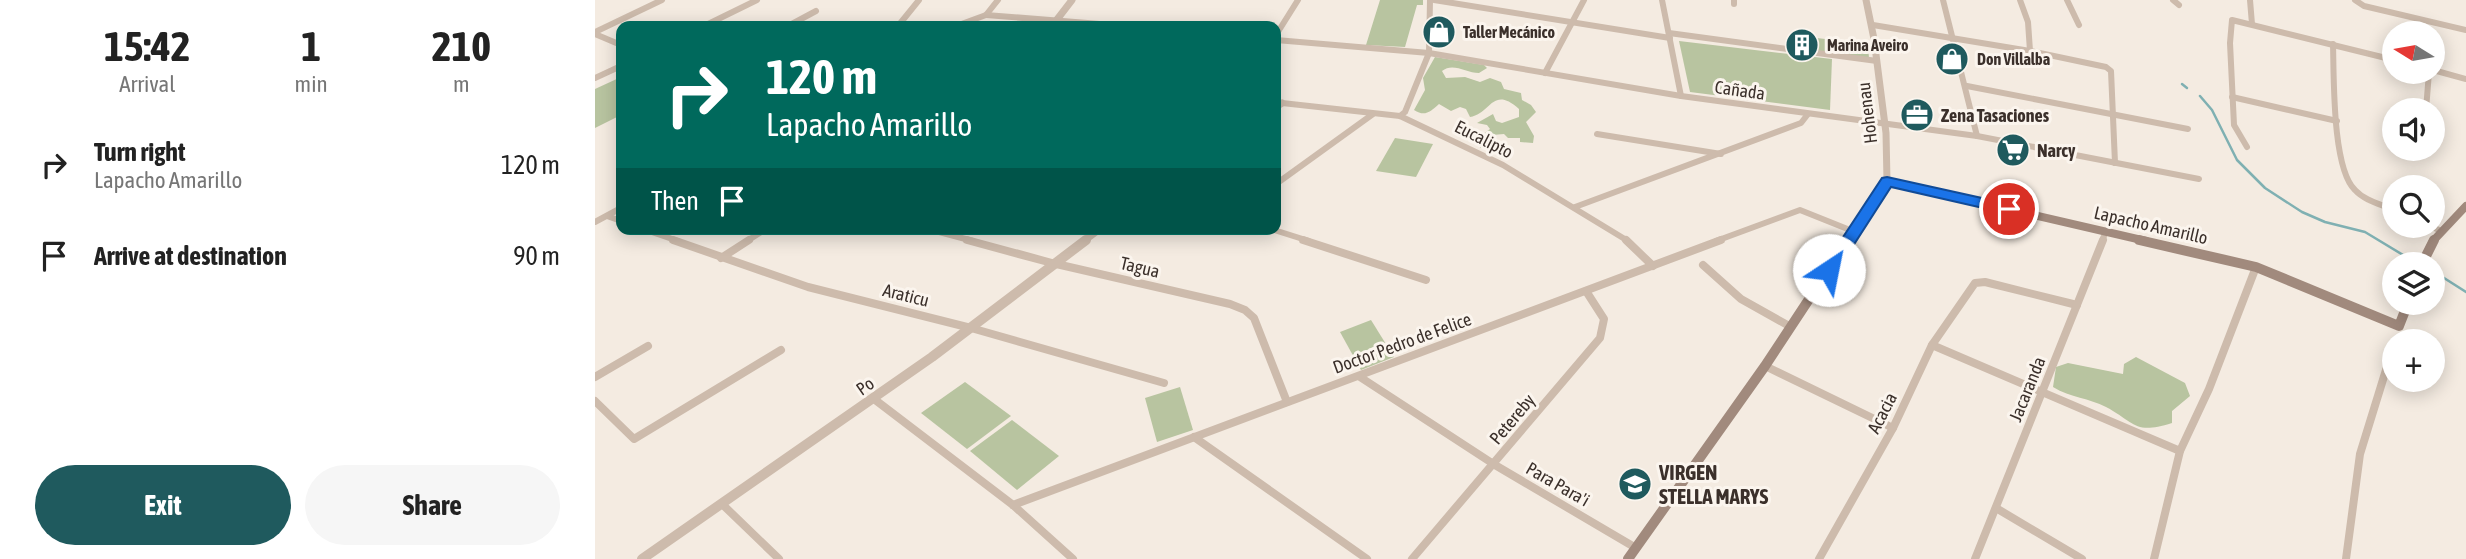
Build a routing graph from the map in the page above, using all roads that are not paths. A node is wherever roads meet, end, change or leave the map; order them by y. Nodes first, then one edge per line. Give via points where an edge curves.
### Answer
1 (662, 0) edge
2 (757, 0) edge
3 (919, 0) edge
4 (998, 0) edge
5 (1072, 0) edge
6 (1298, 0) edge
7 (1432, 0) edge
8 (1584, 0) edge
9 (1662, 0) edge
10 (1866, 0) edge
11 (1943, 0) edge
12 (2020, 0) edge
13 (2067, 0) edge
14 (2173, 0) edge
15 (2249, 0) edge
16 (2355, 0) edge
17 (2179, 5) dead end
18 (816, 11) dead end
19 (986, 15) junction
20 (1058, 20) junction
21 (619, 21) edge
22 (714, 21) edge
23 (797, 21) edge
24 (902, 21) edge
25 (970, 21) edge
26 (1069, 21) edge
27 (616, 23) edge
28 (1573, 23) junction
29 (2080, 24) dead end
30 (2252, 24) junction
31 (1873, 25) junction
32 (1281, 29) edge
33 (2466, 30) edge
34 (595, 33) edge
35 (1670, 36) junction
36 (1281, 38) edge
37 (1954, 38) junction
38 (616, 44) edge
39 (2333, 44) junction
40 (2030, 51) junction
41 (1429, 53) junction
42 (2382, 57) edge
43 (1877, 61) junction
44 (616, 68) edge
45 (1545, 73) junction
46 (2445, 74) edge
47 (595, 78) edge
48 (2466, 79) edge
49 (1966, 86) junction
50 (1681, 96) junction
51 (2232, 97) junction
52 (1281, 104) edge
53 (1373, 114) junction
54 (1808, 114) junction
55 (2112, 114) junction
56 (1400, 116) junction
57 (2337, 121) junction
58 (1884, 123) junction
59 (2188, 129) dead end
60 (1597, 134) dead end
61 (1977, 136) junction
62 (2247, 148) dead end
63 (1722, 154) junction
64 (2115, 163) junction
65 (2199, 179) dead end
66 (1281, 180) edge
67 (1887, 181) junction
68 (2382, 204) edge
69 (2466, 206) edge
70 (1575, 207) junction
71 (616, 211) edge
72 (607, 216) junction
73 (616, 219) edge
74 (2445, 221) edge
75 (595, 222) edge
76 (2106, 231) junction
77 (1281, 232) edge
78 (1855, 232) junction
79 (659, 235) edge
80 (757, 235) edge
81 (950, 235) edge
82 (1092, 235) edge
83 (721, 258) junction
84 (1052, 263) junction
85 (1703, 265) dead end
86 (1653, 266) junction
87 (2256, 267) junction
88 (1426, 280) dead end
89 (1586, 291) junction
90 (2077, 305) junction
91 (2403, 315) edge
92 (2399, 326) junction
93 (1791, 327) junction
94 (971, 328) junction
95 (2398, 329) edge
96 (1932, 345) junction
97 (648, 346) dead end
98 (781, 350) dead end
99 (1765, 366) junction
100 (595, 377) edge
101 (1360, 377) junction
102 (2382, 382) edge
103 (1164, 383) dead end
104 (2043, 393) junction
105 (874, 399) junction
106 (595, 401) edge
107 (1287, 402) junction
108 (1893, 428) junction
109 (1194, 437) junction
110 (2180, 451) junction
111 (1495, 465) junction
112 (722, 504) junction
113 (1013, 505) junction
114 (1996, 508) junction
115 (1636, 548) junction
116 (642, 559) edge
117 (779, 559) edge
118 (1073, 559) edge
119 (1367, 559) edge
120 (1412, 559) edge
121 (1628, 559) edge
122 (1819, 559) edge
123 (1975, 559) edge
124 (2082, 559) edge
125 (2155, 559) edge
126 (2346, 559) edge

1 - 21 street
2 - 22 street
3 - 24 street
4 - 19 street
5 - 20 street
6 - 32 street
7 - 28 street
7 - 41 street
8 - 28 street
9 - 35 street
10 - 31 street, Hohenau
11 - 37 street
12 - 40 street via 2028,22
13 - 29 street
14 - 17 street
15 - 30 street
16 - 33 street
18 - 23 street
19 - 20 street
19 - 25 street
20 - 26 street
27 - 34 street
28 - 35 street
28 - 45 street
30 - 39 street
30 - 51 street via 2230,22
31 - 37 street
31 - 43 street, Hohenau
34 - 38 street
35 - 43 street
35 - 50 street
36 - 41 street, Cañada
37 - 40 street
37 - 49 street
39 - 42 street
39 - 57 street
40 - 55 street via 2111,71
41 - 45 street, Cañada
41 - 56 street
43 - 58 street, Hohenau
44 - 47 street
45 - 50 street, Cañada
46 - 48 street
49 - 55 street
49 - 61 street
50 - 54 street, Cañada
51 - 57 street
51 - 62 street via 2237,134
52 - 53 street, Eucalipto
53 - 56 street, Eucalipto
53 - 66 street
54 - 58 street, Cañada
54 - 63 street via 1801,123
55 - 59 street
55 - 64 street
56 - 70 street, Eucalipto via 1503,165
57 - 68 street via 2350,184
58 - 61 street, Cañada
58 - 67 street, Hohenau
60 - 63 street
61 - 64 street, Cañada
63 - 70 street
64 - 65 street, Cañada
67 - 76 main road, Lapacho Amarillo
67 - 78 main road
69 - 74 main road
70 - 86 street, Eucalipto via 1623,237
71 - 72 street
72 - 73 street
72 - 75 street
76 - 87 main road, Lapacho Amarillo
76 - 90 street, Jacaranda
77 - 88 street
78 - 86 street, Doctor Pedro de Felice via 1802,209
78 - 93 main road
79 - 83 street, Araticu
80 - 83 street
81 - 84 street, Tagua
82 - 84 street, Po
83 - 94 street, Araticu via 808,287
84 - 94 street, Po
84 - 107 street, Tagua via 1245,310 1254,318
85 - 93 street via 1741,299
86 - 89 street, Doctor Pedro de Felice
87 - 92 main road, Lapacho Amarillo
87 - 110 street
89 - 101 street, Doctor Pedro de Felice
89 - 111 street, Petereby via 1604,319 1600,338
90 - 96 street, Acacia via 1975,283
90 - 104 street, Jacaranda
91 - 92 main road
92 - 95 street
93 - 99 main road
94 - 103 street, Araticu
94 - 105 street, Po
96 - 104 street
96 - 108 street, Acacia
97 - 100 street
98 - 106 street via 634,439
99 - 108 street
99 - 115 main road
101 - 107 street, Doctor Pedro de Felice
101 - 111 street, Para Para'i
102 - 126 street via 2360,454
104 - 110 street
104 - 114 street, Jacaranda
105 - 112 street, Po
105 - 113 street
107 - 109 street, Doctor Pedro de Felice
108 - 122 street, Acacia
109 - 113 street, Doctor Pedro de Felice
109 - 119 street
110 - 125 street
111 - 115 street, Para Para'i
111 - 120 street, Petereby
112 - 116 street, Po
112 - 117 street
113 - 118 street
114 - 123 street, Jacaranda
114 - 124 street
115 - 121 main road

